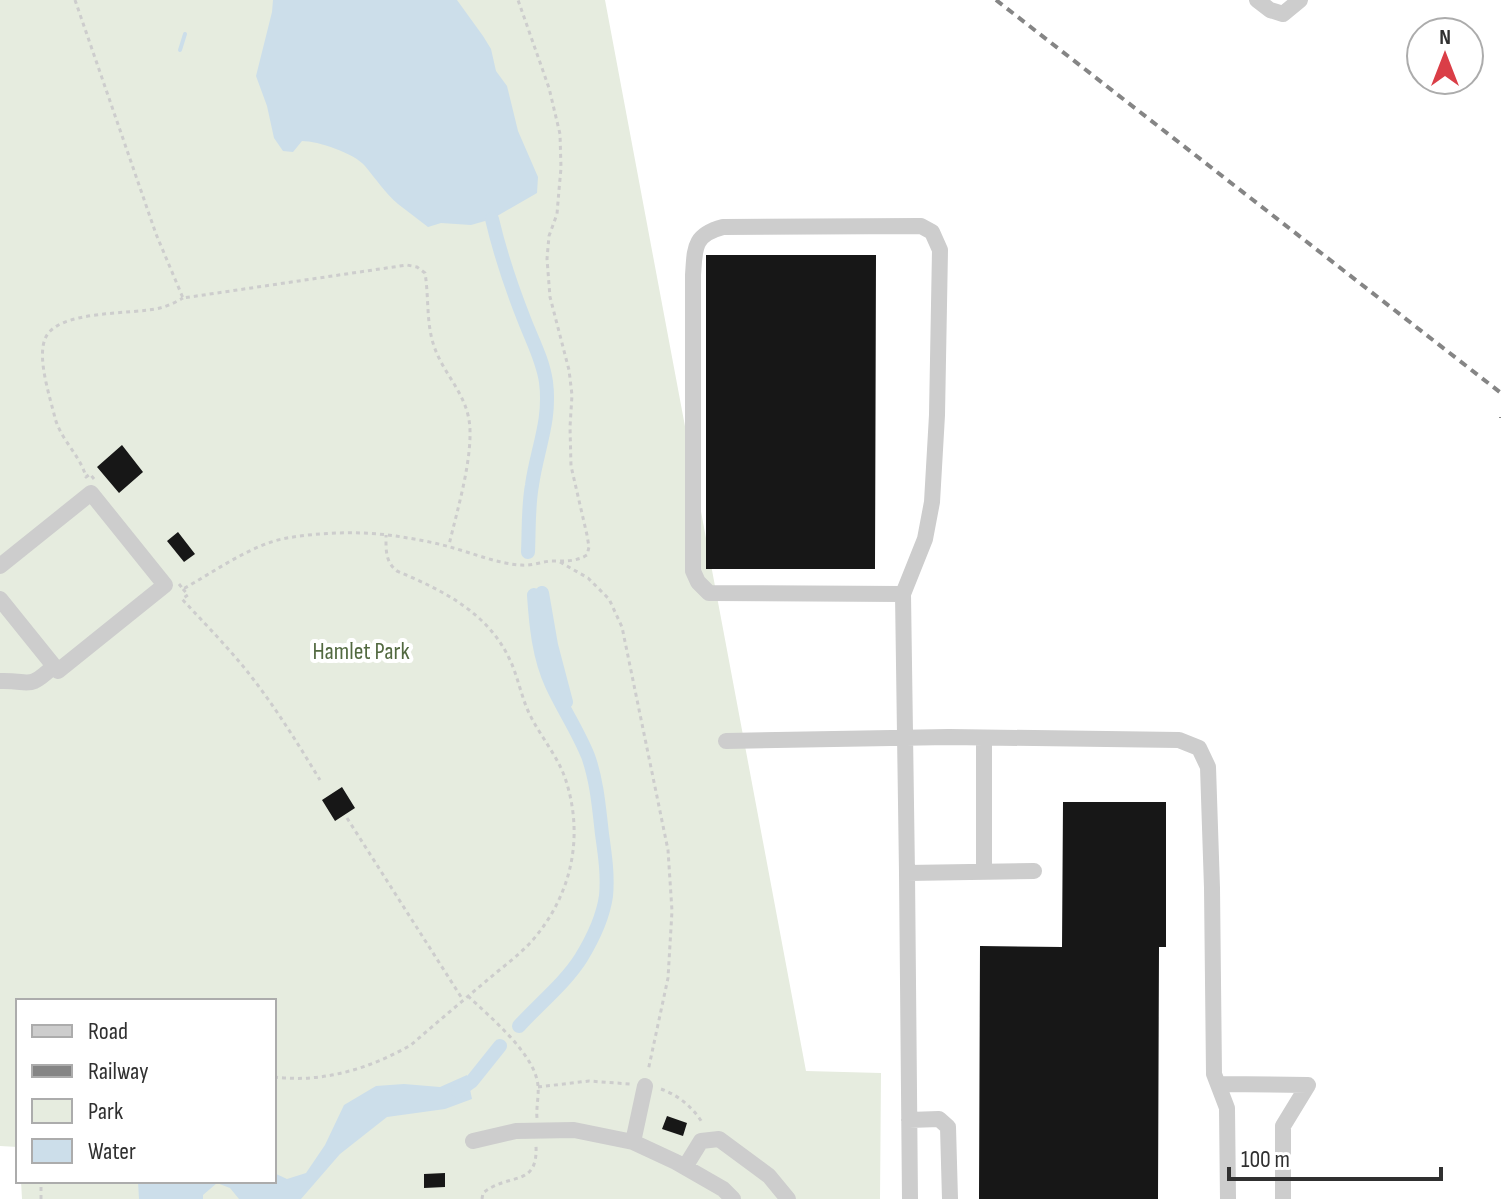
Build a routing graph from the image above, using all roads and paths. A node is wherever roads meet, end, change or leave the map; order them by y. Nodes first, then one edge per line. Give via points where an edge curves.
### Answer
1 (75, 0) edge
2 (518, 0) edge
3 (1257, 0) edge
4 (1300, 0) edge
5 (183, 298) junction
6 (95, 489) junction
7 (386, 535) junction
8 (448, 546) junction
9 (559, 561) junction
10 (0, 566) edge
11 (174, 578) dead end
12 (183, 589) junction
13 (903, 594) junction
14 (0, 599) edge
15 (54, 666) junction
16 (1, 676) edge
17 (906, 738) junction
18 (984, 738) junction
19 (726, 741) dead end
20 (320, 780) dead end
21 (347, 818) dead end
22 (1034, 871) dead end
23 (984, 872) junction
24 (907, 873) junction
25 (468, 996) junction
26 (463, 1000) junction
27 (276, 1077) edge
28 (1219, 1084) junction
29 (645, 1086) joint
30 (536, 1106) dead end
31 (909, 1120) junction
32 (473, 1141) dead end
33 (633, 1142) junction
34 (536, 1155) dead end
35 (685, 1167) junction
36 (482, 1199) edge
37 (733, 1199) edge
38 (788, 1199) edge
39 (910, 1199) edge
40 (950, 1199) edge
41 (1228, 1199) edge
42 (1283, 1199) edge

1 - 5 path
2 - 9 path via 560,134 557,214 547,259 572,395 571,466 589,547 580,559
3 - 4 street via 1283,14
5 - 6 path via 159,308 75,318 46,336 45,374 56,422
5 - 8 path via 407,265 425,273 430,332 462,397 470,429
6 - 10 street
6 - 15 street via 165,585 58,671
7 - 8 path
7 - 12 path via 278,540
7 - 25 path via 391,567 438,589 485,622 509,658 528,712 571,799 573,858 559,900 530,944
8 - 9 path via 522,565
9 - 29 path via 588,578 609,599 622,627 668,850 668,978
11 - 12 path
12 - 20 path via 188,595 182,599 252,677
13 - 13 street via 925,539 932,502 940,250 932,232 921,226 709,231 696,245 693,275 693,571 698,582 709,593
13 - 17 street
14 - 15 street
15 - 16 street via 26,684
17 - 18 street
17 - 19 street
17 - 24 street
18 - 23 street
18 - 28 street via 1179,740 1199,748 1208,767 1214,1074
21 - 26 path
22 - 23 street
23 - 24 street
24 - 31 street
25 - 26 path
25 - 30 path via 518,1045 536,1076
26 - 27 path via 389,1058 331,1076
28 - 41 street via 1227,1108
28 - 42 street via 1308,1085 1283,1126
29 - 33 street
31 - 39 street
31 - 40 street via 939,1119 948,1127
32 - 33 street via 516,1131 574,1130
33 - 35 street
34 - 36 path via 529,1174 492,1185
35 - 37 street
35 - 38 street via 701,1141 719,1139 769,1176

